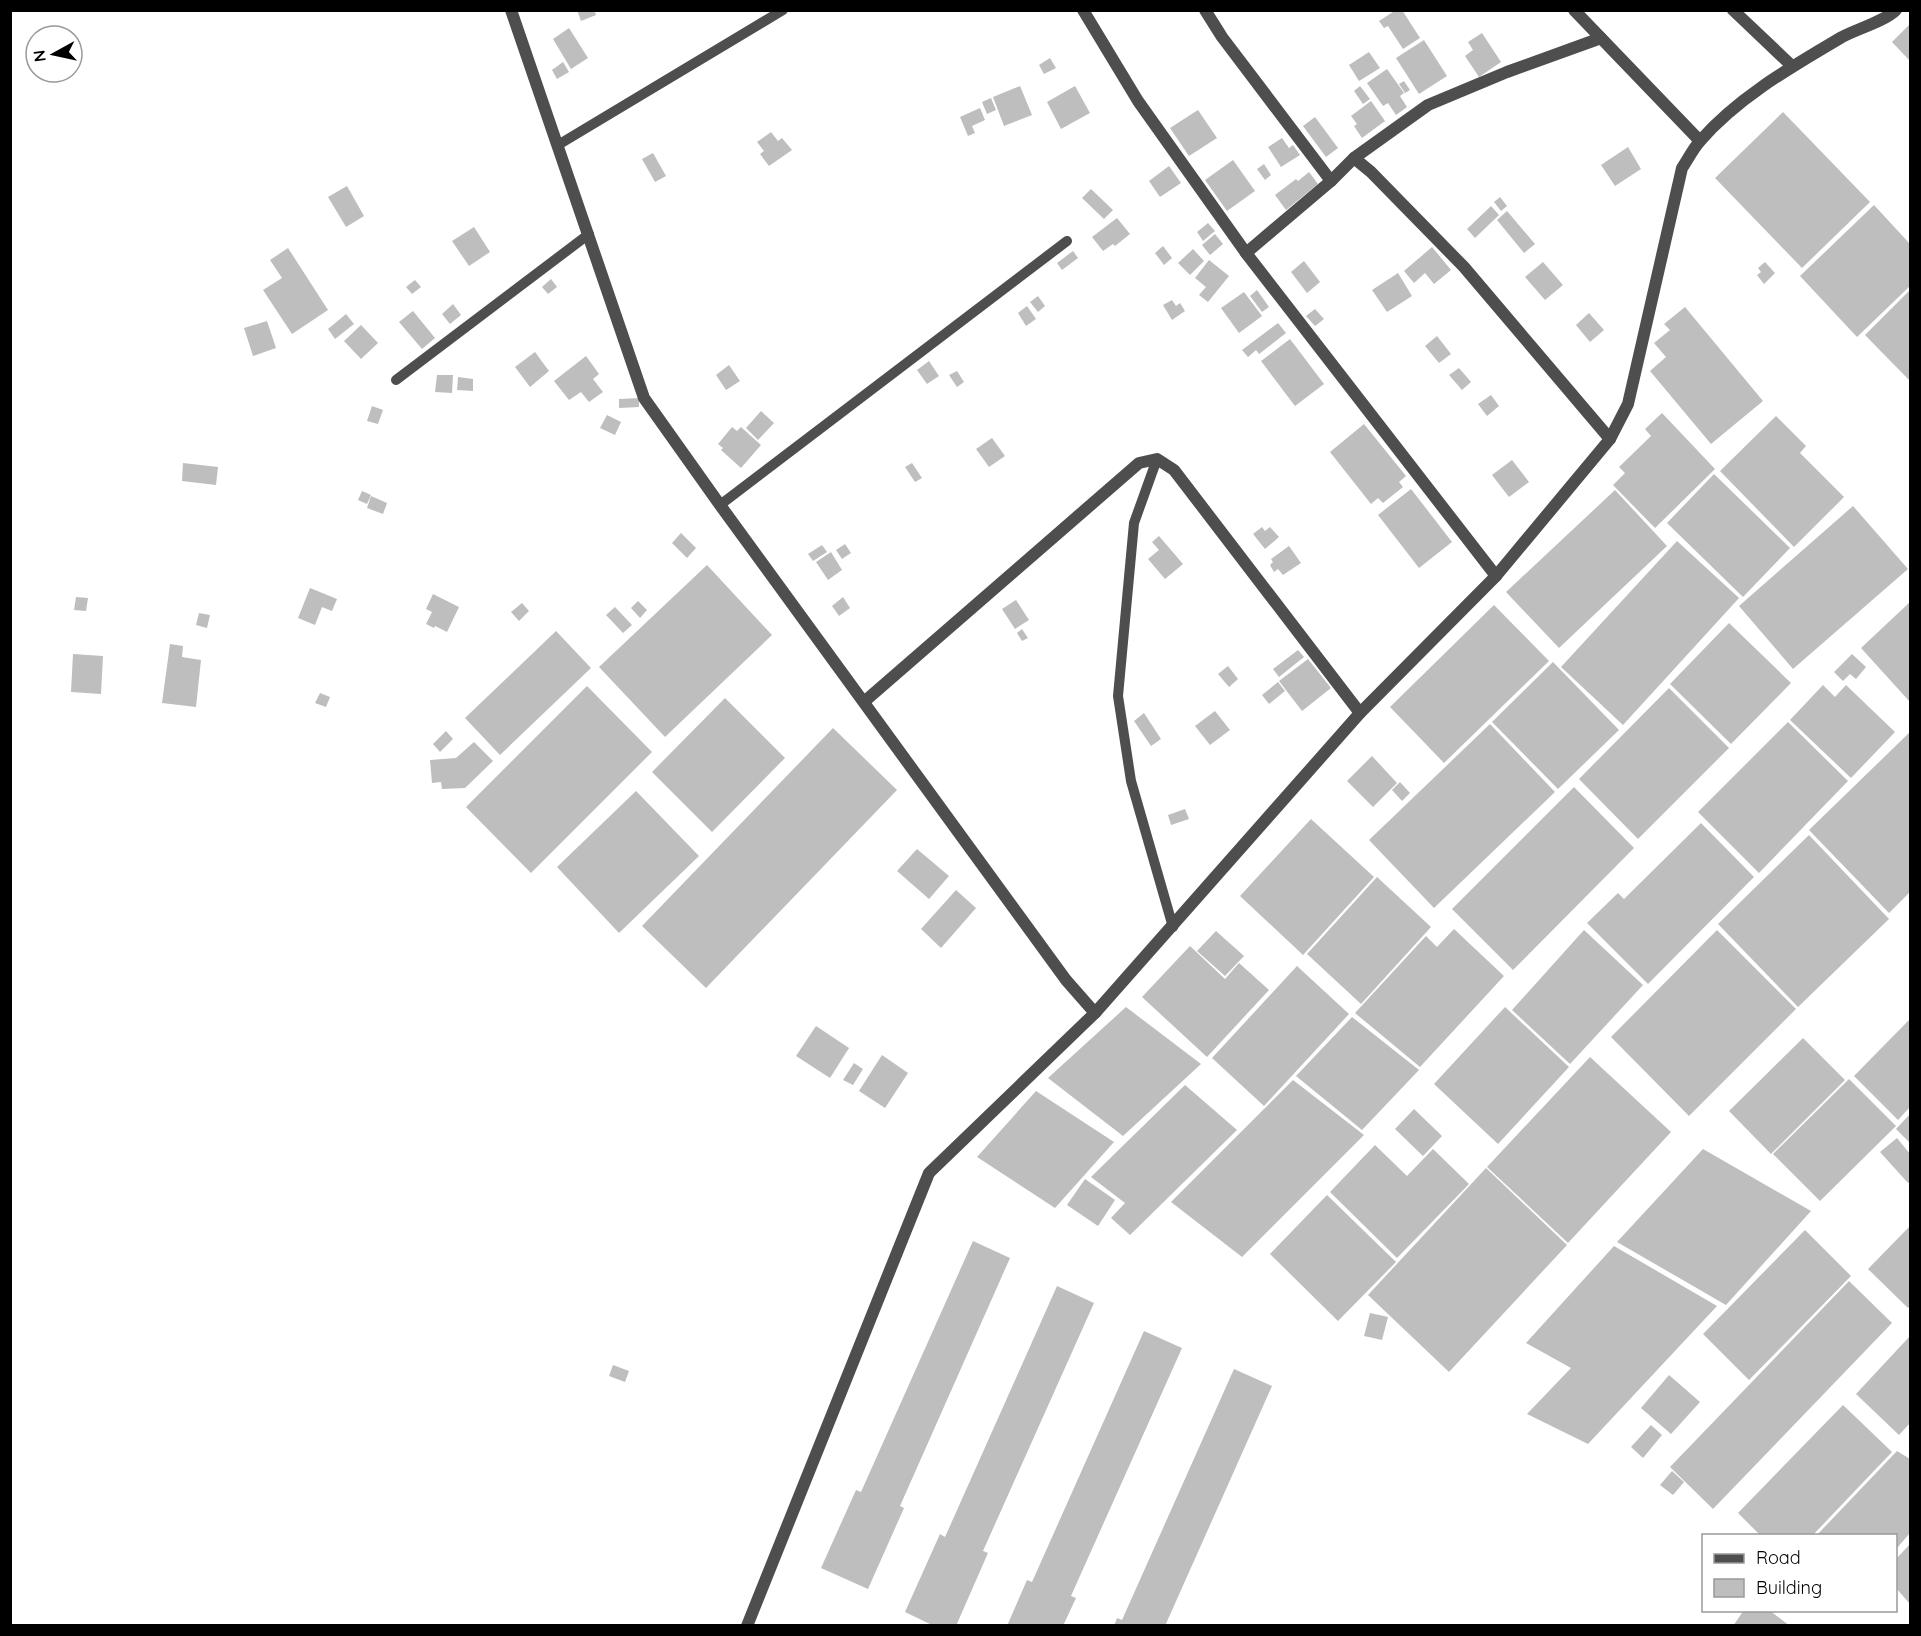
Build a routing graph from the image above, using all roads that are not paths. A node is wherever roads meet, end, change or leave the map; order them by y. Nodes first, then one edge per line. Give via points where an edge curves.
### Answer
1 (511, 10) edge
2 (783, 10) edge
3 (1083, 10) edge
4 (1205, 10) edge
5 (1574, 10) edge
6 (1733, 10) edge
7 (1896, 10) edge
8 (1601, 38) junction
9 (1792, 66) junction
10 (1700, 141) junction
11 (558, 145) junction
12 (1354, 158) junction
13 (1330, 181) junction
14 (589, 234) junction
15 (1067, 241) dead end
16 (1246, 253) junction
17 (396, 380) dead end
18 (1610, 439) junction
19 (1157, 459) junction
20 (720, 505) junction
21 (1496, 576) junction
22 (865, 701) junction
23 (1360, 713) junction
24 (1173, 927) junction
25 (1095, 1013) junction
26 (747, 1626) edge

1 - 11 street
2 - 11 lane
3 - 16 street via 1138,101
4 - 13 street
5 - 8 street
6 - 9 street
7 - 9 street
8 - 10 street
8 - 12 street via 1428,105
9 - 10 street via 1745,99
10 - 18 street via 1682,168 1628,404
11 - 14 street
12 - 13 street
12 - 18 street via 1464,267
13 - 16 street
14 - 17 lane
14 - 20 street via 644,398
15 - 20 lane
16 - 21 street
18 - 21 street
19 - 22 street via 1139,463
19 - 23 street via 1174,470
19 - 24 lane via 1134,523 1118,696 1131,781
20 - 22 street
21 - 23 street
22 - 25 street via 1066,980
23 - 24 street
24 - 25 street
25 - 26 street via 929,1173

